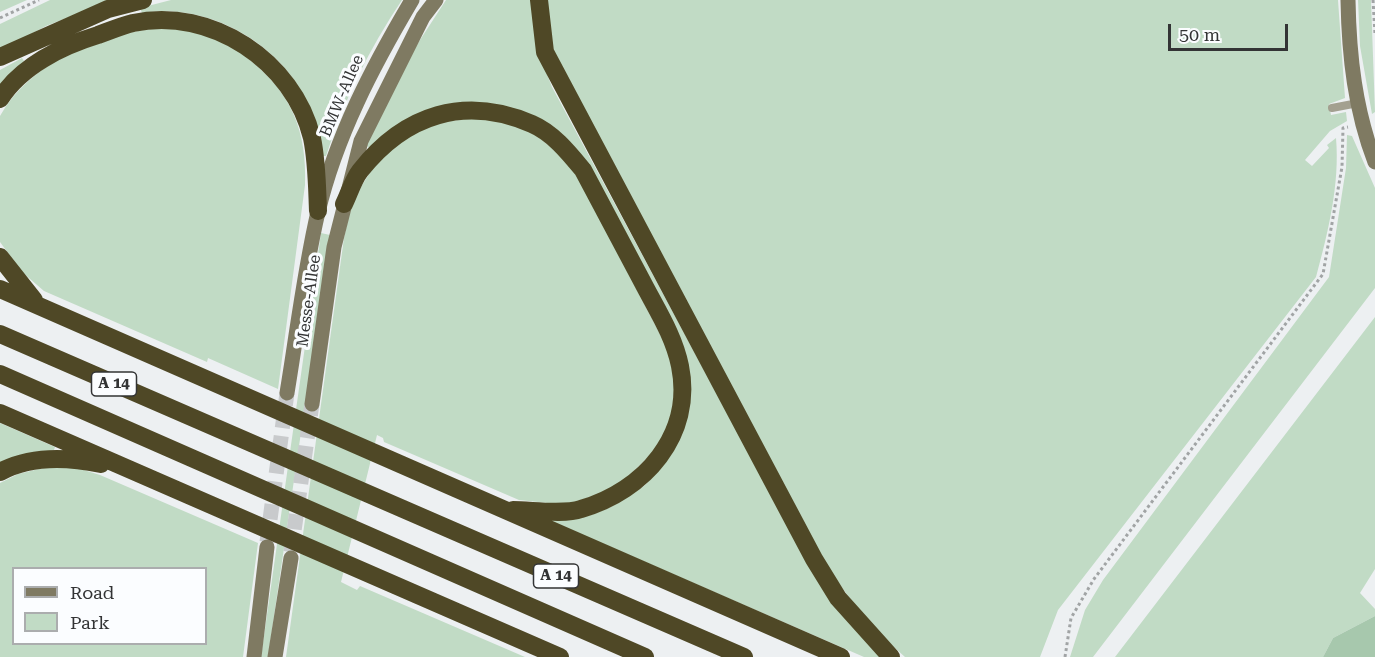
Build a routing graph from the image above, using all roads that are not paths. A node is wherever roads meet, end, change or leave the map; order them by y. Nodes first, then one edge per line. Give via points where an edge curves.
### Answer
1 (143, 0) edge
2 (412, 0) edge
3 (436, 0) edge
4 (539, 0) edge
5 (1348, 0) edge
6 (0, 57) edge
7 (0, 99) edge
8 (1358, 103) junction
9 (1332, 108) dead end
10 (1375, 162) edge
11 (344, 204) junction
12 (318, 211) junction
13 (0, 257) edge
14 (0, 289) edge
15 (43, 308) junction
16 (0, 334) edge
17 (0, 374) edge
18 (287, 393) tunnel mouth
19 (312, 404) tunnel mouth
20 (0, 413) edge
21 (136, 471) junction
22 (0, 472) edge
23 (505, 510) junction
24 (267, 547) tunnel mouth
25 (291, 558) tunnel mouth
26 (532, 644) junction
27 (254, 657) edge
28 (275, 657) edge
29 (548, 657) edge
30 (560, 657) edge
31 (645, 657) edge
32 (744, 657) edge
33 (841, 657) edge
34 (891, 657) edge

1 - 6 highway via 108,9
2 - 12 main road, BMW-Allee via 371,70
3 - 11 main road via 423,17 361,141
4 - 34 highway via 544,52 814,559 838,598
5 - 8 main road
7 - 12 highway via 39,62 85,39 134,23 195,24 224,34 265,60 302,109 312,138
8 - 9 lane
8 - 10 main road
11 - 19 main road, Messe-Allee via 334,247
11 - 23 highway via 358,172 396,134 446,111 480,109 533,124 563,146 583,170 672,337 681,368 680,407 665,451 649,471 627,490 580,510
12 - 18 main road, Messe-Allee
13 - 15 highway via 26,293
14 - 15 highway
15 - 23 highway
16 - 32 highway, A 14
17 - 31 highway, A 14
20 - 21 highway
21 - 22 highway via 77,459 54,459 24,462
21 - 26 highway
23 - 33 highway
24 - 27 main road
25 - 28 main road
26 - 29 highway
26 - 30 highway

